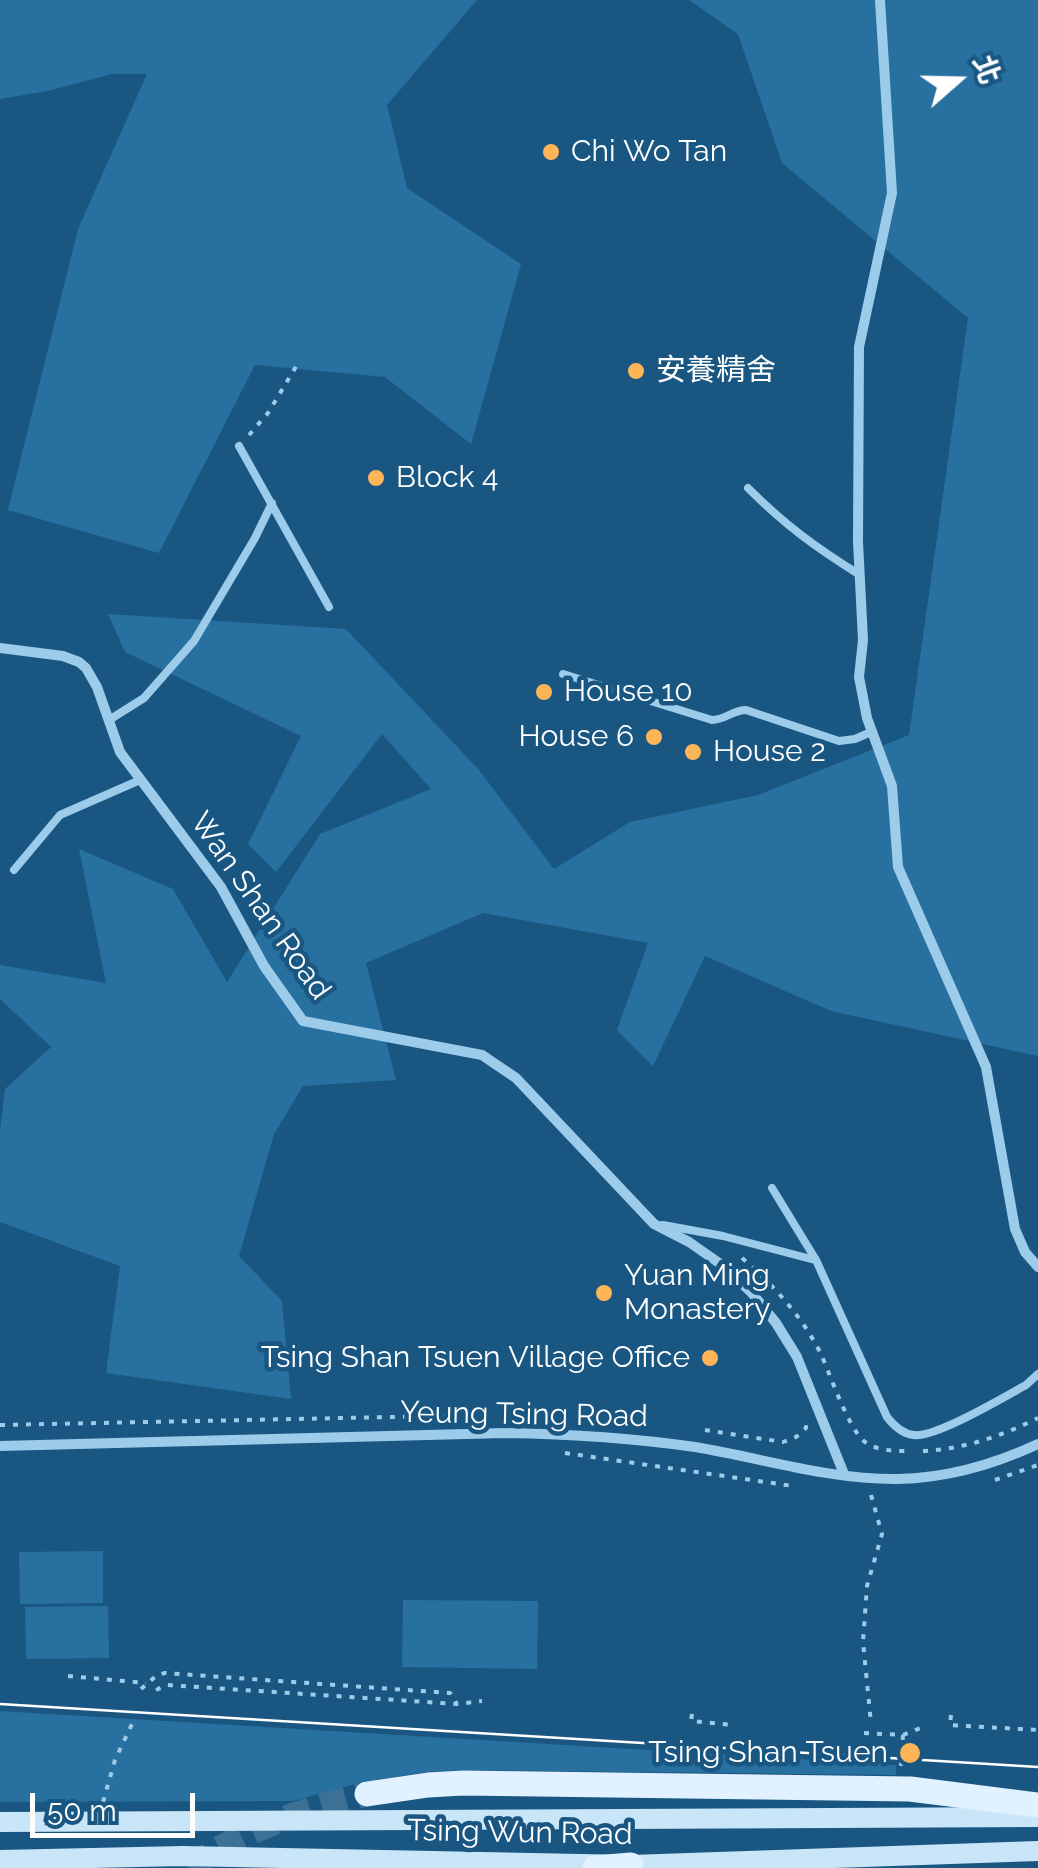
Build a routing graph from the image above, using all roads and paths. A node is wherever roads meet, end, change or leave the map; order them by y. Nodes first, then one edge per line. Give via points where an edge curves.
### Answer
1 (880, 0) edge
2 (300, 360) dead end
3 (239, 446) joint
4 (748, 488) dead end
5 (272, 503) junction
6 (860, 574) junction
7 (329, 607) dead end
8 (0, 648) edge
9 (564, 674) dead end
10 (109, 720) junction
11 (872, 732) junction
12 (140, 780) junction
13 (14, 870) dead end
14 (772, 1188) dead end
15 (654, 1224) junction
16 (816, 1260) junction
17 (1038, 1267) edge
18 (1038, 1374) edge
19 (490, 1415) dead end
20 (806, 1416) dead end
21 (0, 1425) edge
22 (701, 1430) dead end
23 (1038, 1444) edge
24 (0, 1446) edge
25 (556, 1452) dead end
26 (1038, 1466) edge
27 (844, 1474) junction
28 (992, 1481) dead end
29 (808, 1488) dead end
30 (858, 1494) dead end
31 (871, 1496) junction
32 (882, 1496) dead end
33 (68, 1676) dead end
34 (156, 1690) dead end
35 (482, 1701) dead end
36 (456, 1704) junction
37 (692, 1714) dead end
38 (951, 1715) dead end
39 (133, 1722) dead end
40 (872, 1723) dead end
41 (732, 1725) dead end
42 (923, 1726) dead end
43 (1038, 1730) edge
44 (864, 1733) dead end
45 (903, 1735) junction
46 (901, 1770) dead end
47 (366, 1794) tunnel mouth
48 (1038, 1805) edge
49 (102, 1807) dead end
50 (1038, 1817) edge
51 (0, 1822) edge
52 (1038, 1851) edge
53 (0, 1860) edge
54 (631, 1865) junction
55 (596, 1868) edge

1 - 6 street via 892,193 860,347
2 - 3 path
3 - 5 lane
4 - 6 lane via 814,546
5 - 7 lane
5 - 10 lane via 194,641 144,698
6 - 11 street via 860,677
8 - 10 street, Wan Shan Road via 80,662
9 - 11 lane via 712,720 746,710 839,740
10 - 12 street, Wan Shan Road
11 - 17 street via 892,786 898,867 986,1068 1015,1229
12 - 13 lane via 60,814
12 - 15 street, Wan Shan Road via 221,887 302,1021 482,1055 516,1078
14 - 16 lane
15 - 16 lane
15 - 27 street, Wan Shan Road via 722,1265 776,1324 798,1357
16 - 18 lane via 888,1417 903,1432 933,1432
19 - 21 path
20 - 22 path via 806,1428 783,1442
23 - 27 street, Yeung Tsing Road via 949,1474
24 - 27 street, Yeung Tsing Road via 552,1434 694,1447
25 - 29 path
26 - 28 path
30 - 31 path
31 - 32 path
31 - 40 path via 882,1534 866,1586 862,1642
33 - 36 path via 143,1686 164,1673 450,1693
34 - 36 path via 167,1685
35 - 36 path
37 - 41 path via 692,1721
38 - 43 path via 950,1725
39 - 49 path
42 - 45 path
44 - 45 path
45 - 46 path
47 - 48 main road via 463,1783 810,1787 910,1789
50 - 51 main road, Tsing Wun Road
52 - 54 main road, Tsing Wun Road
53 - 54 main road, Tsing Wun Road via 183,1856
54 - 55 main road

